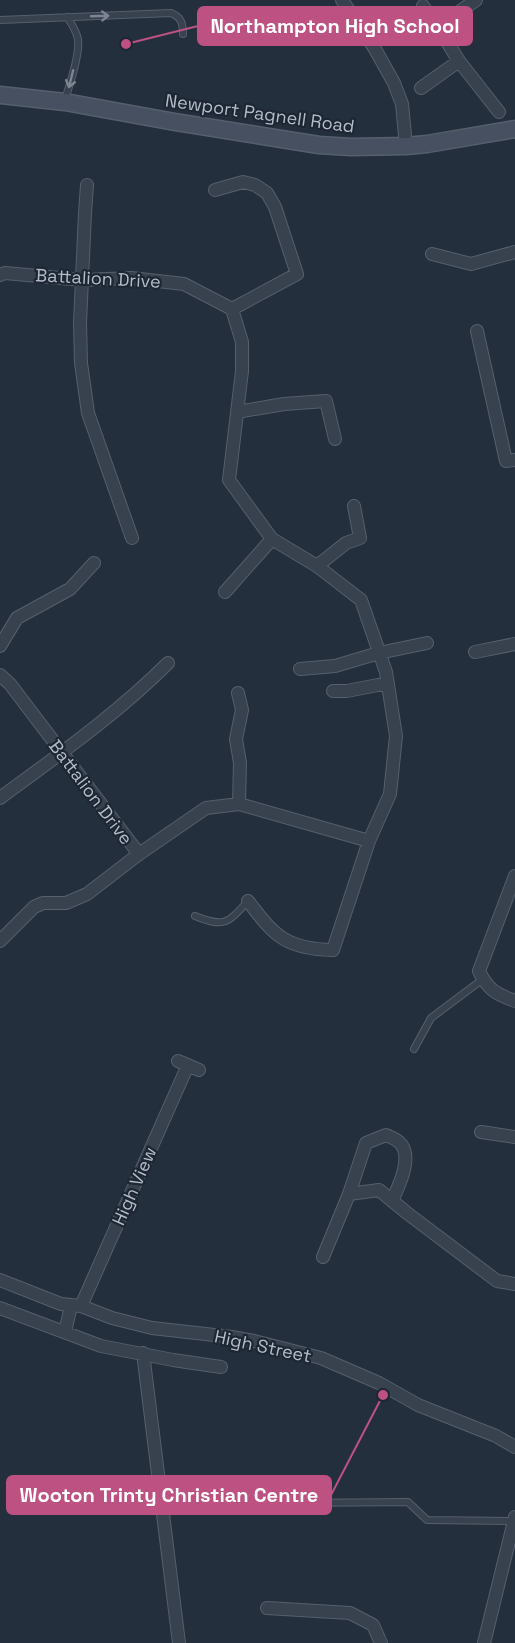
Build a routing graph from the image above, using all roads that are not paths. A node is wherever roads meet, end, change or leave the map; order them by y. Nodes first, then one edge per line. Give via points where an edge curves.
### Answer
1 (342, 0) edge
2 (476, 0) edge
3 (423, 6) dead end
4 (67, 17) junction
5 (0, 20) edge
6 (438, 27) junction
7 (183, 34) dead end
8 (459, 61) junction
9 (421, 88) dead end
10 (0, 95) edge
11 (65, 102) junction
12 (499, 112) dead end
13 (515, 129) edge
14 (406, 146) junction
15 (87, 185) dead end
16 (215, 190) dead end
17 (515, 252) edge
18 (432, 254) dead end
19 (0, 274) edge
20 (83, 280) junction
21 (232, 309) junction
22 (477, 331) dead end
23 (237, 412) junction
24 (335, 439) dead end
25 (515, 460) edge
26 (354, 506) dead end
27 (132, 538) dead end
28 (272, 539) junction
29 (94, 563) dead end
30 (317, 566) junction
31 (225, 592) dead end
32 (427, 643) dead end
33 (515, 645) edge
34 (0, 646) edge
35 (475, 652) dead end
36 (380, 653) junction
37 (168, 663) dead end
38 (300, 669) dead end
39 (0, 675) edge
40 (388, 683) junction
41 (333, 691) dead end
42 (238, 693) dead end
43 (61, 752) junction
44 (0, 798) edge
45 (239, 804) junction
46 (369, 841) junction
47 (139, 854) junction
48 (515, 876) edge
49 (248, 901) joint
50 (195, 916) dead end
51 (0, 941) edge
52 (483, 979) junction
53 (515, 1001) edge
54 (414, 1050) dead end
55 (188, 1065) dead end
56 (481, 1132) dead end
57 (515, 1137) edge
58 (349, 1194) junction
59 (392, 1201) junction
60 (323, 1257) dead end
61 (0, 1280) edge
62 (515, 1284) edge
63 (76, 1306) junction
64 (0, 1308) edge
65 (65, 1332) junction
66 (143, 1353) junction
67 (221, 1367) dead end
68 (515, 1447) edge
69 (293, 1503) dead end
70 (514, 1519) edge
71 (267, 1608) dead end
72 (179, 1643) edge
73 (381, 1643) edge
74 (484, 1643) edge

1 - 14 street via 394,83 402,104
2 - 6 street
3 - 6 street
4 - 5 lane
4 -> 7 lane via 171,13 183,24
4 -> 11 lane via 78,40
6 - 8 street
8 - 9 street
8 - 12 street
10 - 11 main road, Newport Pagnell Road
11 - 14 main road, Newport Pagnell Road via 319,145
13 - 14 main road, Newport Pagnell Road
15 - 20 street
16 - 21 street via 243,182 267,193 297,274
17 - 18 street via 471,264
19 - 20 street, Battalion Drive
20 - 21 street, Battalion Drive via 131,278 184,284
20 - 27 street via 81,363 88,413
21 - 23 street via 242,342
22 - 25 street via 506,461
23 - 24 street via 326,401
23 - 28 street via 229,480
26 - 30 street via 360,538 346,543
28 - 30 street
28 - 31 street
29 - 34 street via 70,589 17,618
30 - 36 street via 362,600
32 - 36 street
33 - 35 street
36 - 38 street via 334,666
36 - 40 street
37 - 43 street
39 - 43 street, Battalion Drive
40 - 41 street
40 - 46 street via 396,736 390,794
42 - 45 street via 242,710 236,739
43 - 44 street
43 - 47 street, Battalion Drive
45 - 46 street, Battalion Drive
45 - 47 street, Battalion Drive via 206,808
46 - 49 street via 333,950 293,945 265,924
47 - 51 street via 87,894 66,903 34,907
48 - 52 street via 479,971
49 - 50 lane via 226,922
52 - 53 street via 497,994
52 - 54 lane via 431,1018
55 - 63 street, High View
56 - 57 street
58 - 59 street via 379,1190
58 - 59 street via 366,1143 386,1135 400,1143 406,1154 403,1175
58 - 60 street
59 - 62 street via 497,1281
61 - 63 street, High Street
63 - 65 street, High View
63 - 68 street, High Street via 152,1328 232,1337 321,1358
64 - 65 street
65 - 66 street via 101,1346
66 - 67 street
66 - 72 street
69 - 70 lane via 408,1503 427,1520
70 - 74 street
71 - 73 street via 350,1612 373,1625

